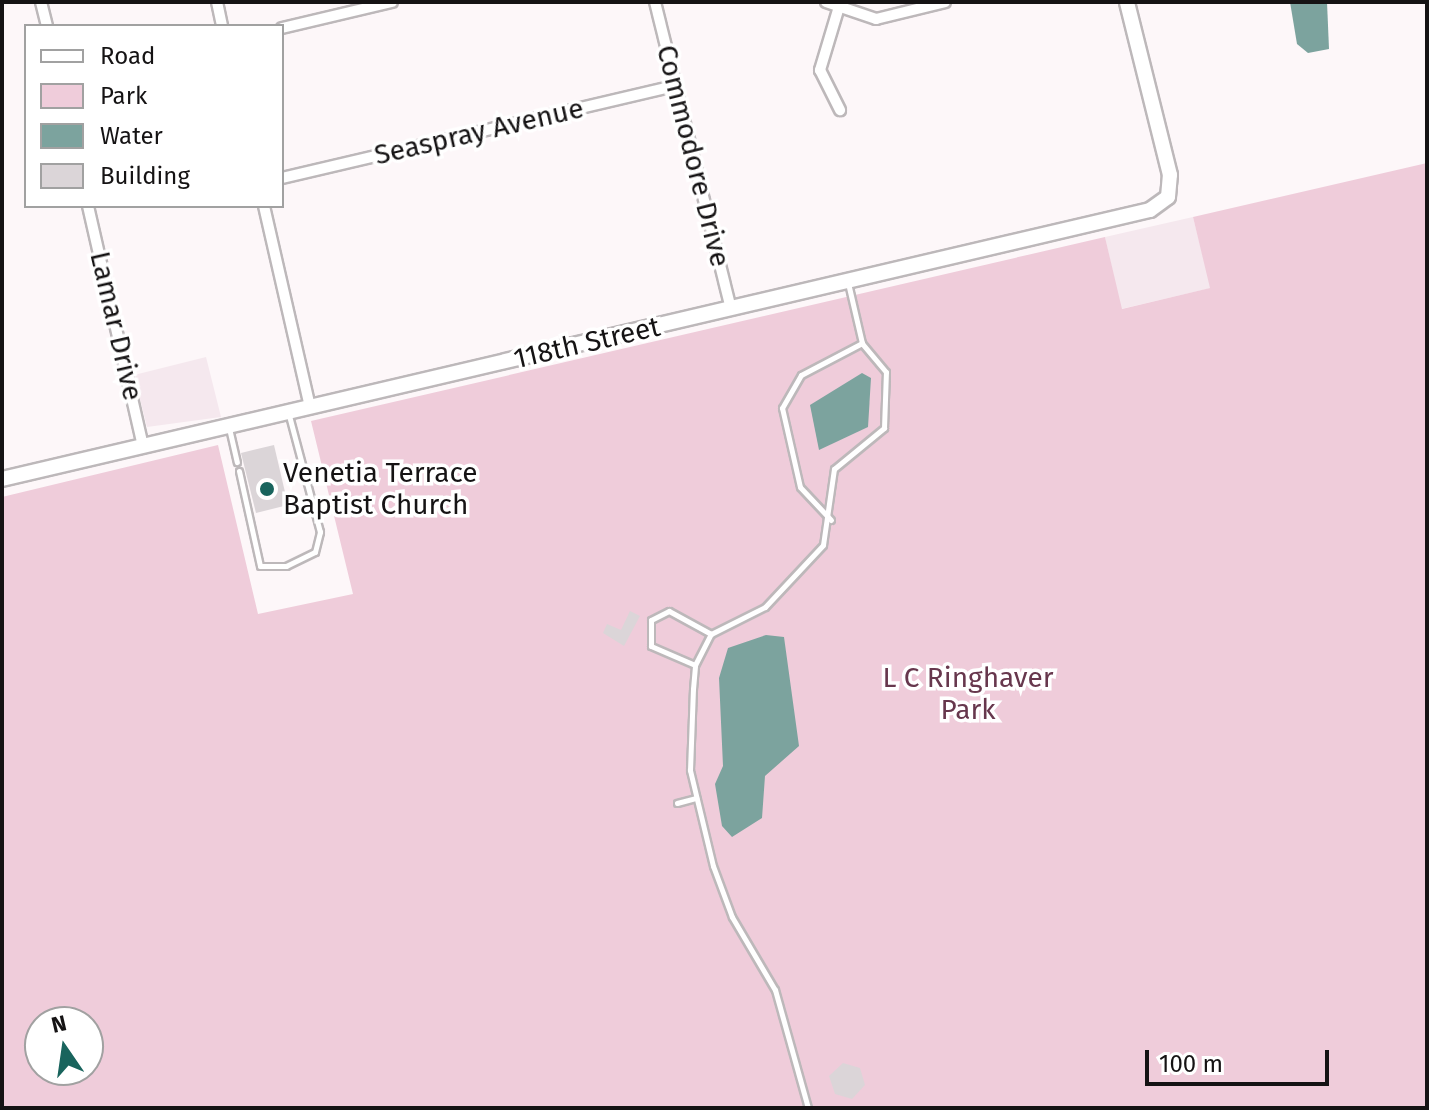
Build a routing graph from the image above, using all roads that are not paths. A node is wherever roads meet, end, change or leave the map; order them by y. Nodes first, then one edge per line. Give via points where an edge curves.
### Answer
1 (41, 2) edge
2 (217, 2) edge
3 (392, 2) edge
4 (655, 2) edge
5 (826, 2) edge
6 (945, 2) edge
7 (1127, 2) edge
8 (838, 10) junction
9 (46, 24) edge
10 (222, 24) edge
11 (284, 28) edge
12 (675, 86) junction
13 (840, 110) dead end
14 (284, 178) edge
15 (88, 208) edge
16 (264, 208) edge
17 (847, 282) junction
18 (731, 309) junction
19 (862, 343) junction
20 (310, 407) junction
21 (288, 412) junction
22 (228, 427) junction
23 (143, 446) junction
24 (237, 462) dead end
25 (239, 471) dead end
26 (2, 479) edge
27 (832, 520) junction
28 (711, 634) junction
29 (695, 665) junction
30 (696, 798) junction
31 (677, 803) dead end
32 (808, 1108) edge

1 - 9 street
2 - 10 street
3 - 11 street
4 - 12 street, Commodore Drive
5 - 8 street
6 - 8 street via 876,19
7 - 17 street, 118th Street via 1170,175 1168,197 1150,210
8 - 13 street via 820,70
12 - 14 street, Seaspray Avenue
12 - 18 street, Commodore Drive
15 - 23 street, Lamar Drive
16 - 20 street
17 - 18 street, 118th Street
17 - 19 lane
18 - 20 street, 118th Street
19 - 27 lane via 886,372 886,420 878,437 834,469
19 - 27 lane via 801,375 782,408 800,487
20 - 21 street, 118th Street
21 - 22 street, 118th Street
21 - 25 lane via 320,532 315,552 286,566 260,566
22 - 23 street, 118th Street
22 - 24 lane
23 - 26 street, 118th Street
27 - 28 lane via 823,545 771,602
28 - 29 lane
28 - 29 lane via 673,612 651,620 651,646
29 - 30 lane via 690,770
30 - 31 lane
30 - 32 lane via 717,882 775,990

